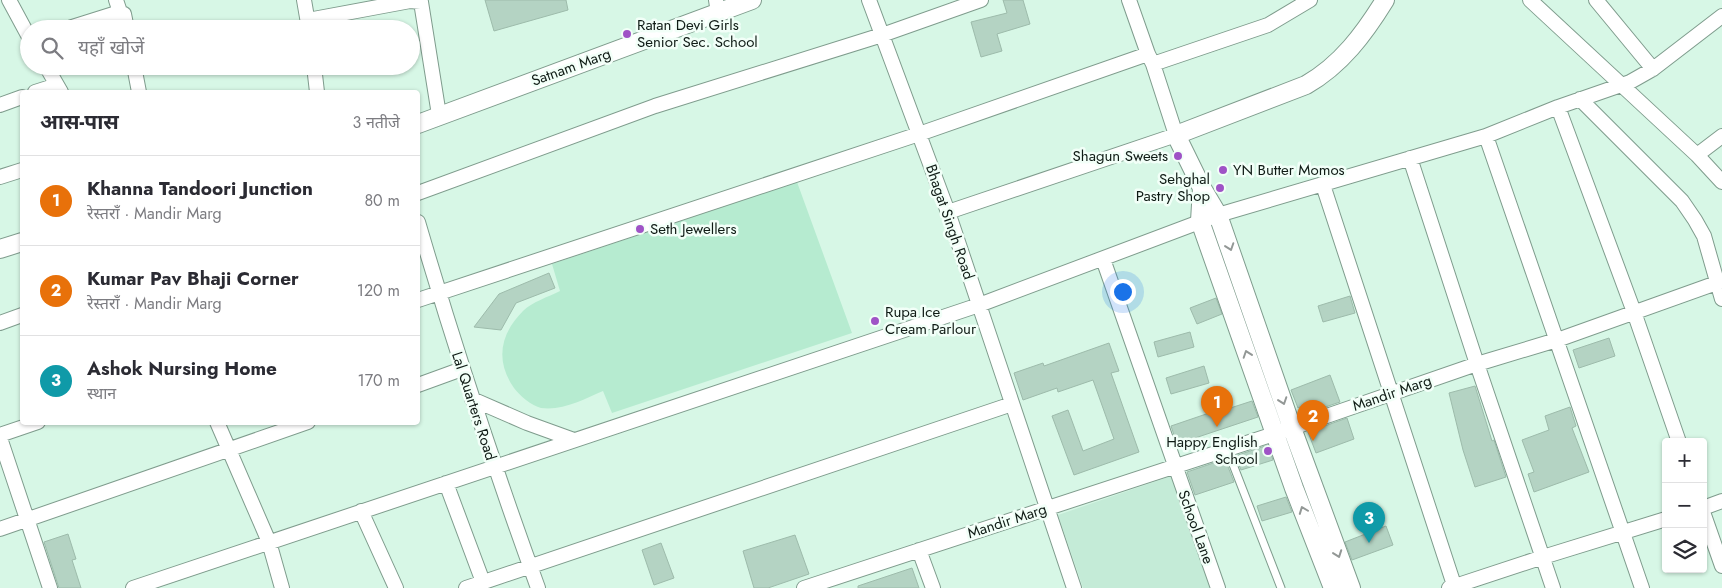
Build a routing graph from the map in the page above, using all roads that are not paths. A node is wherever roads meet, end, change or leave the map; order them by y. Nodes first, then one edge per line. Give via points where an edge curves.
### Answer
1 (304, 0) edge
2 (752, 0) edge
3 (869, 0) edge
4 (981, 0) edge
5 (1129, 0) edge
6 (1310, 0) edge
7 (1385, 0) edge
8 (1530, 0) edge
9 (1596, 0) edge
10 (6, 3) edge
11 (118, 6) edge
12 (717, 6) edge
13 (1722, 16) edge
14 (86, 20) edge
15 (125, 20) edge
16 (308, 20) edge
17 (330, 20) edge
18 (20, 23) edge
19 (882, 35) junction
20 (1151, 59) junction
21 (1652, 69) junction
22 (51, 75) edge
23 (136, 75) edge
24 (315, 75) edge
25 (1621, 86) junction
26 (59, 89) edge
27 (139, 90) edge
28 (317, 90) edge
29 (20, 98) edge
30 (1580, 99) junction
31 (0, 105) edge
32 (1558, 107) junction
33 (439, 115) junction
34 (420, 123) edge
35 (919, 134) junction
36 (1176, 135) junction
37 (1486, 136) junction
38 (1722, 136) edge
39 (1697, 156) junction
40 (1410, 158) junction
41 (20, 171) edge
42 (0, 177) edge
43 (1722, 182) edge
44 (1323, 185) junction
45 (1202, 188) junction
46 (420, 192) edge
47 (948, 212) junction
48 (1218, 215) junction
49 (1200, 221) junction
50 (420, 229) edge
51 (20, 243) edge
52 (0, 249) edge
53 (1103, 259) junction
54 (1719, 282) edge
55 (438, 293) junction
56 (420, 299) edge
57 (1722, 299) edge
58 (979, 305) junction
59 (1634, 312) junction
60 (20, 316) edge
61 (0, 323) edge
62 (1557, 340) junction
63 (1477, 364) junction
64 (462, 369) junction
65 (420, 383) edge
66 (1390, 394) junction
67 (472, 399) junction
68 (1012, 404) junction
69 (30, 425) edge
70 (218, 425) edge
71 (299, 425) edge
72 (1292, 428) junction
73 (1275, 433) junction
74 (0, 437) edge
75 (1678, 438) edge
76 (574, 440) junction
77 (1227, 449) junction
78 (228, 450) junction
79 (494, 466) junction
80 (1174, 466) junction
81 (446, 482) junction
82 (1722, 501) edge
83 (1047, 508) junction
84 (1707, 508) edge
85 (361, 511) junction
86 (26, 519) junction
87 (1662, 520) edge
88 (1707, 522) edge
89 (0, 529) edge
90 (1623, 532) junction
91 (269, 542) junction
92 (919, 550) junction
93 (1543, 557) junction
94 (530, 566) junction
95 (1722, 566) edge
96 (483, 582) junction
97 (163, 583) edge
98 (1453, 587) edge
99 (50, 588) edge
100 (132, 588) edge
101 (282, 588) edge
102 (396, 588) edge
103 (466, 588) edge
104 (538, 588) edge
105 (807, 588) edge
106 (932, 588) edge
107 (1074, 588) edge
108 (1218, 588) edge
109 (1281, 588) edge
110 (1333, 588) edge
111 (1350, 588) edge
112 (1553, 588) edge
113 (1642, 588) edge

1 - 16 street
2 - 12 street, Satnam Marg
3 - 19 street, Bhagat Singh Road
4 - 19 street
5 - 20 street
6 - 20 street via 1268,25
7 - 36 street via 1351,49 1314,80
8 - 25 street
9 - 21 street
10 - 18 street
11 - 14 street
11 - 15 street
12 - 33 street, Satnam Marg
13 - 21 street
17 - 33 street via 410,1 422,2
19 - 35 street, Bhagat Singh Road
19 - 46 street via 655,106
20 - 35 street
20 - 36 street
21 - 25 street
22 - 26 street
23 - 27 street
24 - 28 street
25 - 30 street
25 - 39 street
29 - 31 street
30 - 32 street
30 - 54 street via 1682,201 1704,236
32 - 37 street
32 - 59 street
33 - 34 street, Satnam Marg
35 - 47 street, Bhagat Singh Road
35 - 55 street
36 - 45 street
36 - 47 street
37 - 40 street
37 - 62 street
38 - 39 street
39 - 43 street
40 - 44 street
40 - 63 street
41 - 42 street
44 - 48 street
44 - 66 street
45 - 48 street
45 - 49 street
47 - 58 street, Bhagat Singh Road
48 - 49 street
48 -> 72 street
49 - 53 street
73 -> 49 street
50 - 55 street, Lal Quarters Road
51 - 52 street
53 - 58 street
53 - 80 street, School Lane
54 - 57 street
54 - 59 street, Mandir Marg
55 - 56 street
55 - 64 street, Lal Quarters Road
58 - 68 street, Bhagat Singh Road
58 - 76 street
59 - 62 street, Mandir Marg
59 - 75 street
60 - 61 street
62 - 63 street, Mandir Marg
62 - 90 street
63 - 66 street, Mandir Marg
63 - 93 street
64 - 65 street
64 - 67 street, Lal Quarters Road
66 - 72 street, Mandir Marg
66 - 98 street
67 - 76 street via 527,424
67 - 79 street, Lal Quarters Road
68 - 83 street, Bhagat Singh Road
68 - 94 street
69 - 74 street
70 - 78 street
71 - 78 street
72 - 73 street, Mandir Marg
72 -> 111 street
73 - 77 street, Mandir Marg
110 -> 73 street
74 - 86 street
76 - 79 street
77 - 80 street, Mandir Marg
77 - 109 lane
78 - 86 street
78 - 91 street
79 - 81 street
79 - 94 street, Lal Quarters Road
80 - 83 street, Mandir Marg
80 - 108 street, School Lane
81 - 85 street
81 - 96 street
82 - 84 street
83 - 92 street, Mandir Marg
83 - 107 street, Bhagat Singh Road
85 - 91 street
85 - 102 street
86 - 89 street
86 - 99 street
87 - 90 street
88 - 95 street
90 - 93 street
90 - 113 street
91 - 97 street
91 - 101 street
92 - 105 street, Mandir Marg
92 - 106 street
93 - 98 street
93 - 112 street
94 - 96 street
94 - 104 street, Lal Quarters Road
96 - 103 street
97 - 100 street

